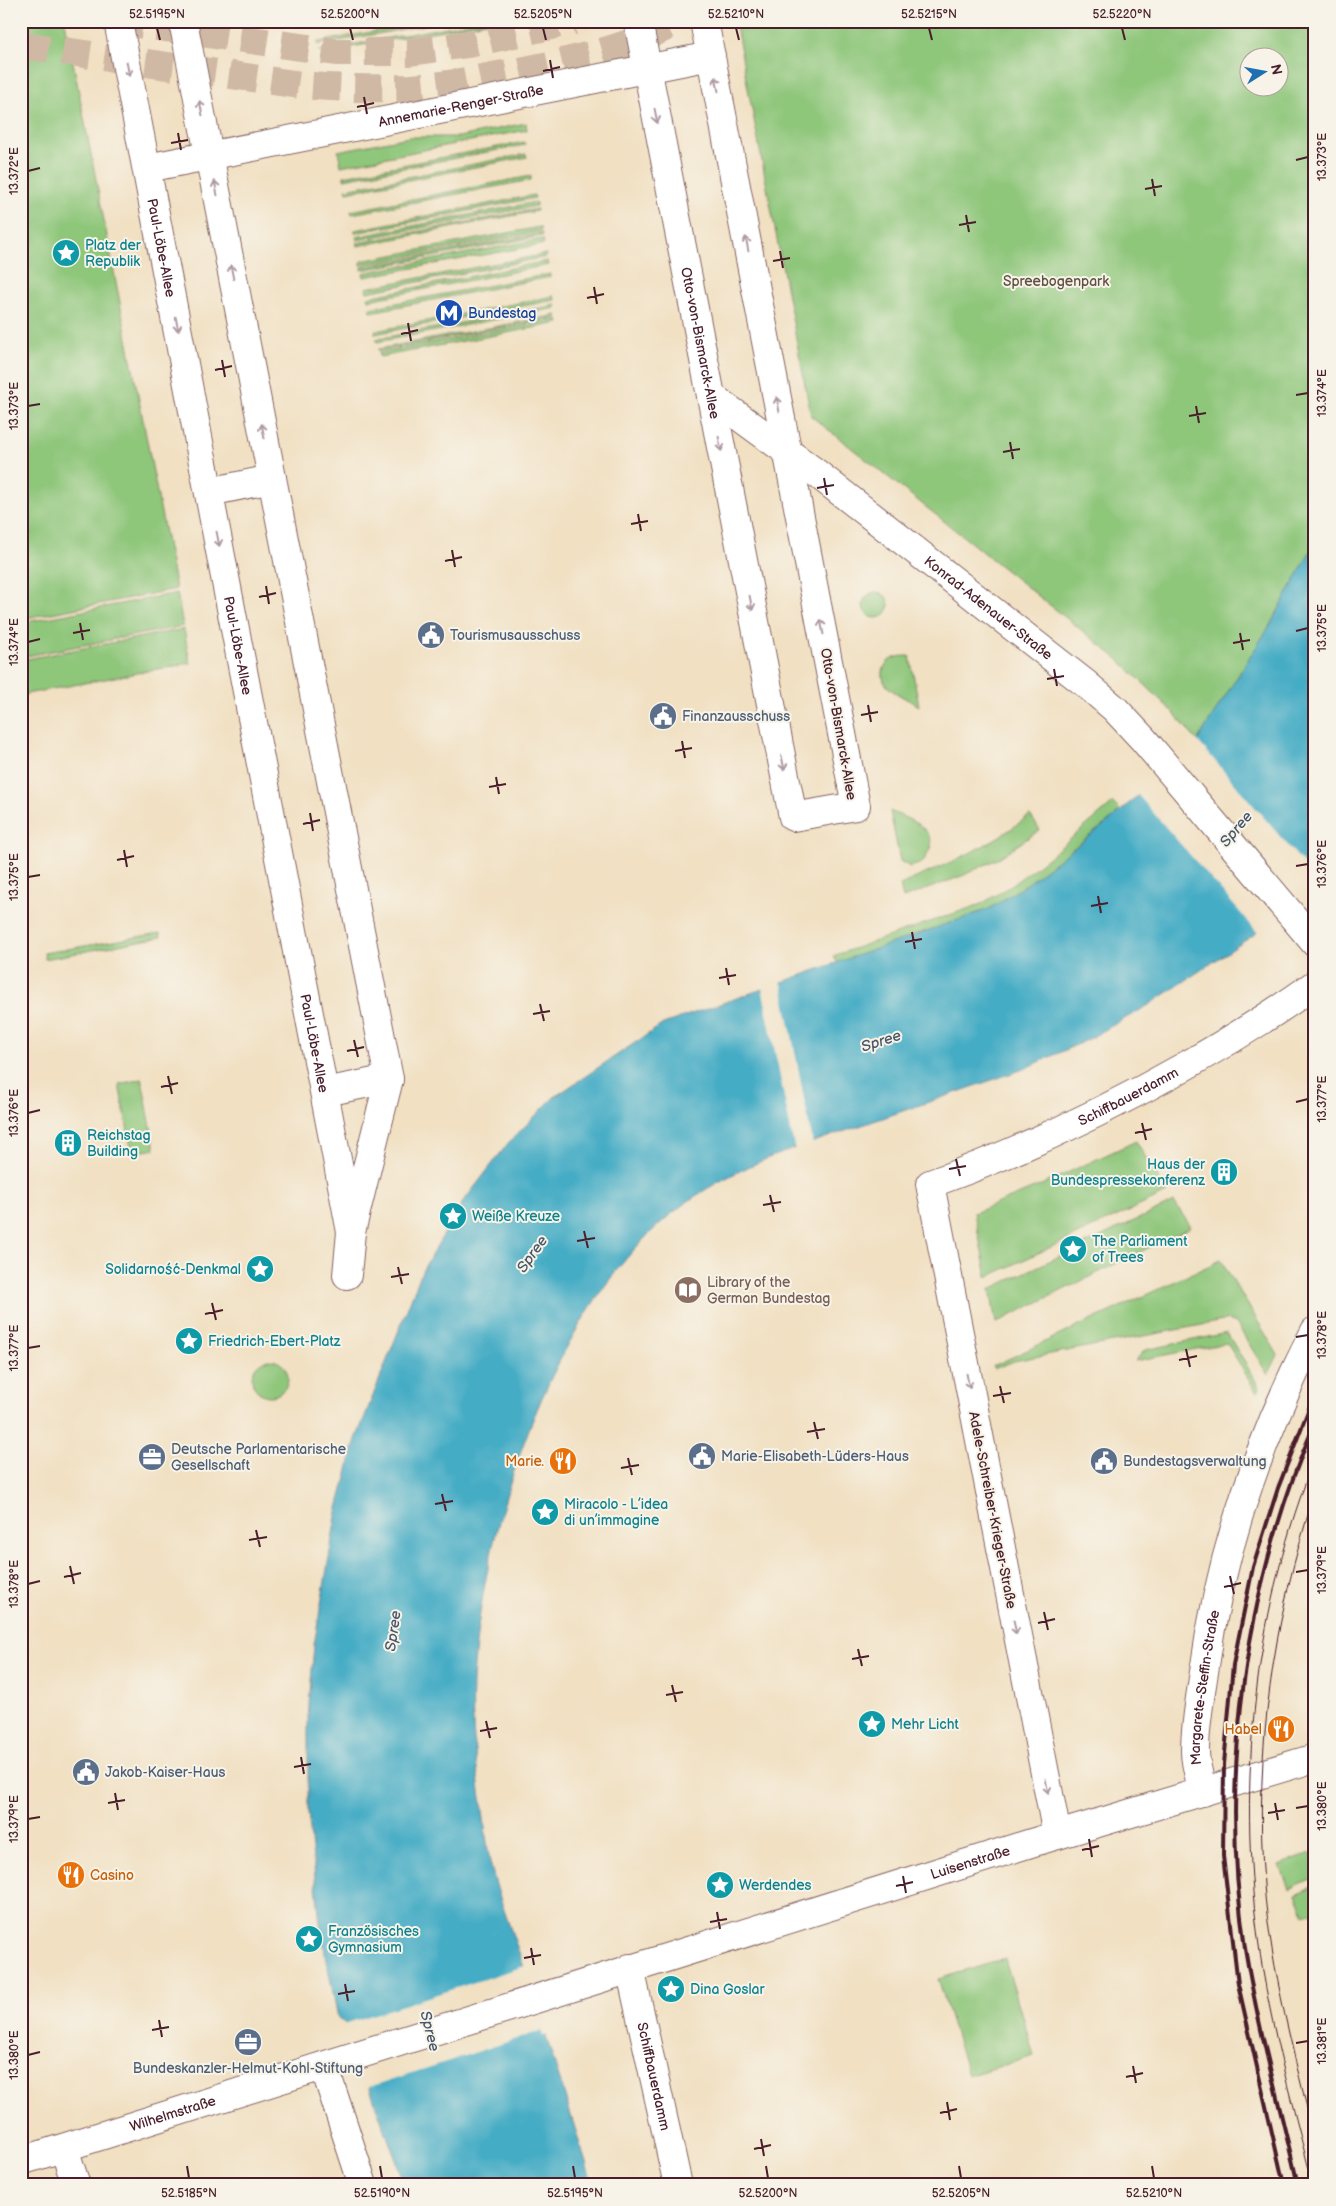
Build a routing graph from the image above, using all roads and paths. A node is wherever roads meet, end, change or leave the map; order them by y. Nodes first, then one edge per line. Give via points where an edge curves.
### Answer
1 (118, 21) edge
2 (184, 21) edge
3 (638, 21) edge
4 (704, 21) edge
5 (711, 56) junction
6 (647, 68) junction
7 (210, 155) junction
8 (147, 168) junction
9 (711, 396) junction
10 (787, 452) junction
11 (272, 479) junction
12 (209, 492) junction
13 (1311, 938) edge
14 (1315, 984) edge
15 (389, 1079) junction
16 (325, 1092) junction
17 (930, 1184) joint
18 (351, 1232) junction
19 (347, 1274) dead end
20 (1315, 1331) edge
21 (1315, 1758) edge
22 (1203, 1792) junction
23 (1057, 1835) junction
24 (630, 1968) junction
25 (539, 1996) joint
26 (334, 2063) junction
27 (64, 2148) junction
28 (21, 2161) edge
29 (76, 2185) edge
30 (363, 2185) edge
31 (678, 2185) edge

1 -> 8 street, Paul-Löbe-Allee
7 -> 2 street
3 - 6 street, Otto-von-Bismarck-Allee
4 - 5 street, Otto-von-Bismarck-Allee
5 - 6 street, Annemarie-Renger-Straße
10 -> 5 street, Otto-von-Bismarck-Allee
6 - 7 street, Annemarie-Renger-Straße
6 -> 9 street, Otto-von-Bismarck-Allee
7 - 8 street, Annemarie-Renger-Straße
11 -> 7 street
8 -> 12 street, Paul-Löbe-Allee
9 - 10 street, Konrad-Adenauer-Straße
9 -> 10 street, Otto-von-Bismarck-Allee via 793,817 856,806
10 - 13 street, Konrad-Adenauer-Straße via 1115,709
11 - 12 street
11 - 15 street
12 -> 16 street, Paul-Löbe-Allee
14 - 17 street, Schiffbauerdamm via 1224,1044 1140,1092 995,1160
15 - 16 street, Paul-Löbe-Allee
15 - 18 street
16 - 18 street
17 -> 23 street, Adele-Schreiber-Krieger-Straße
18 - 19 street
20 - 22 street, Margarete-Steffin-Straße via 1264,1443 1221,1580 1213,1615 1195,1752
21 - 22 street, Luisenstraße
22 - 23 street, Luisenstraße
23 - 24 street, Luisenstraße
24 - 25 street, Luisenstraße
24 - 31 street, Schiffbauerdamm
25 - 26 street, Wilhelmstraße
26 - 27 street, Wilhelmstraße
26 - 30 street
27 - 28 street, Wilhelmstraße
27 - 29 street

